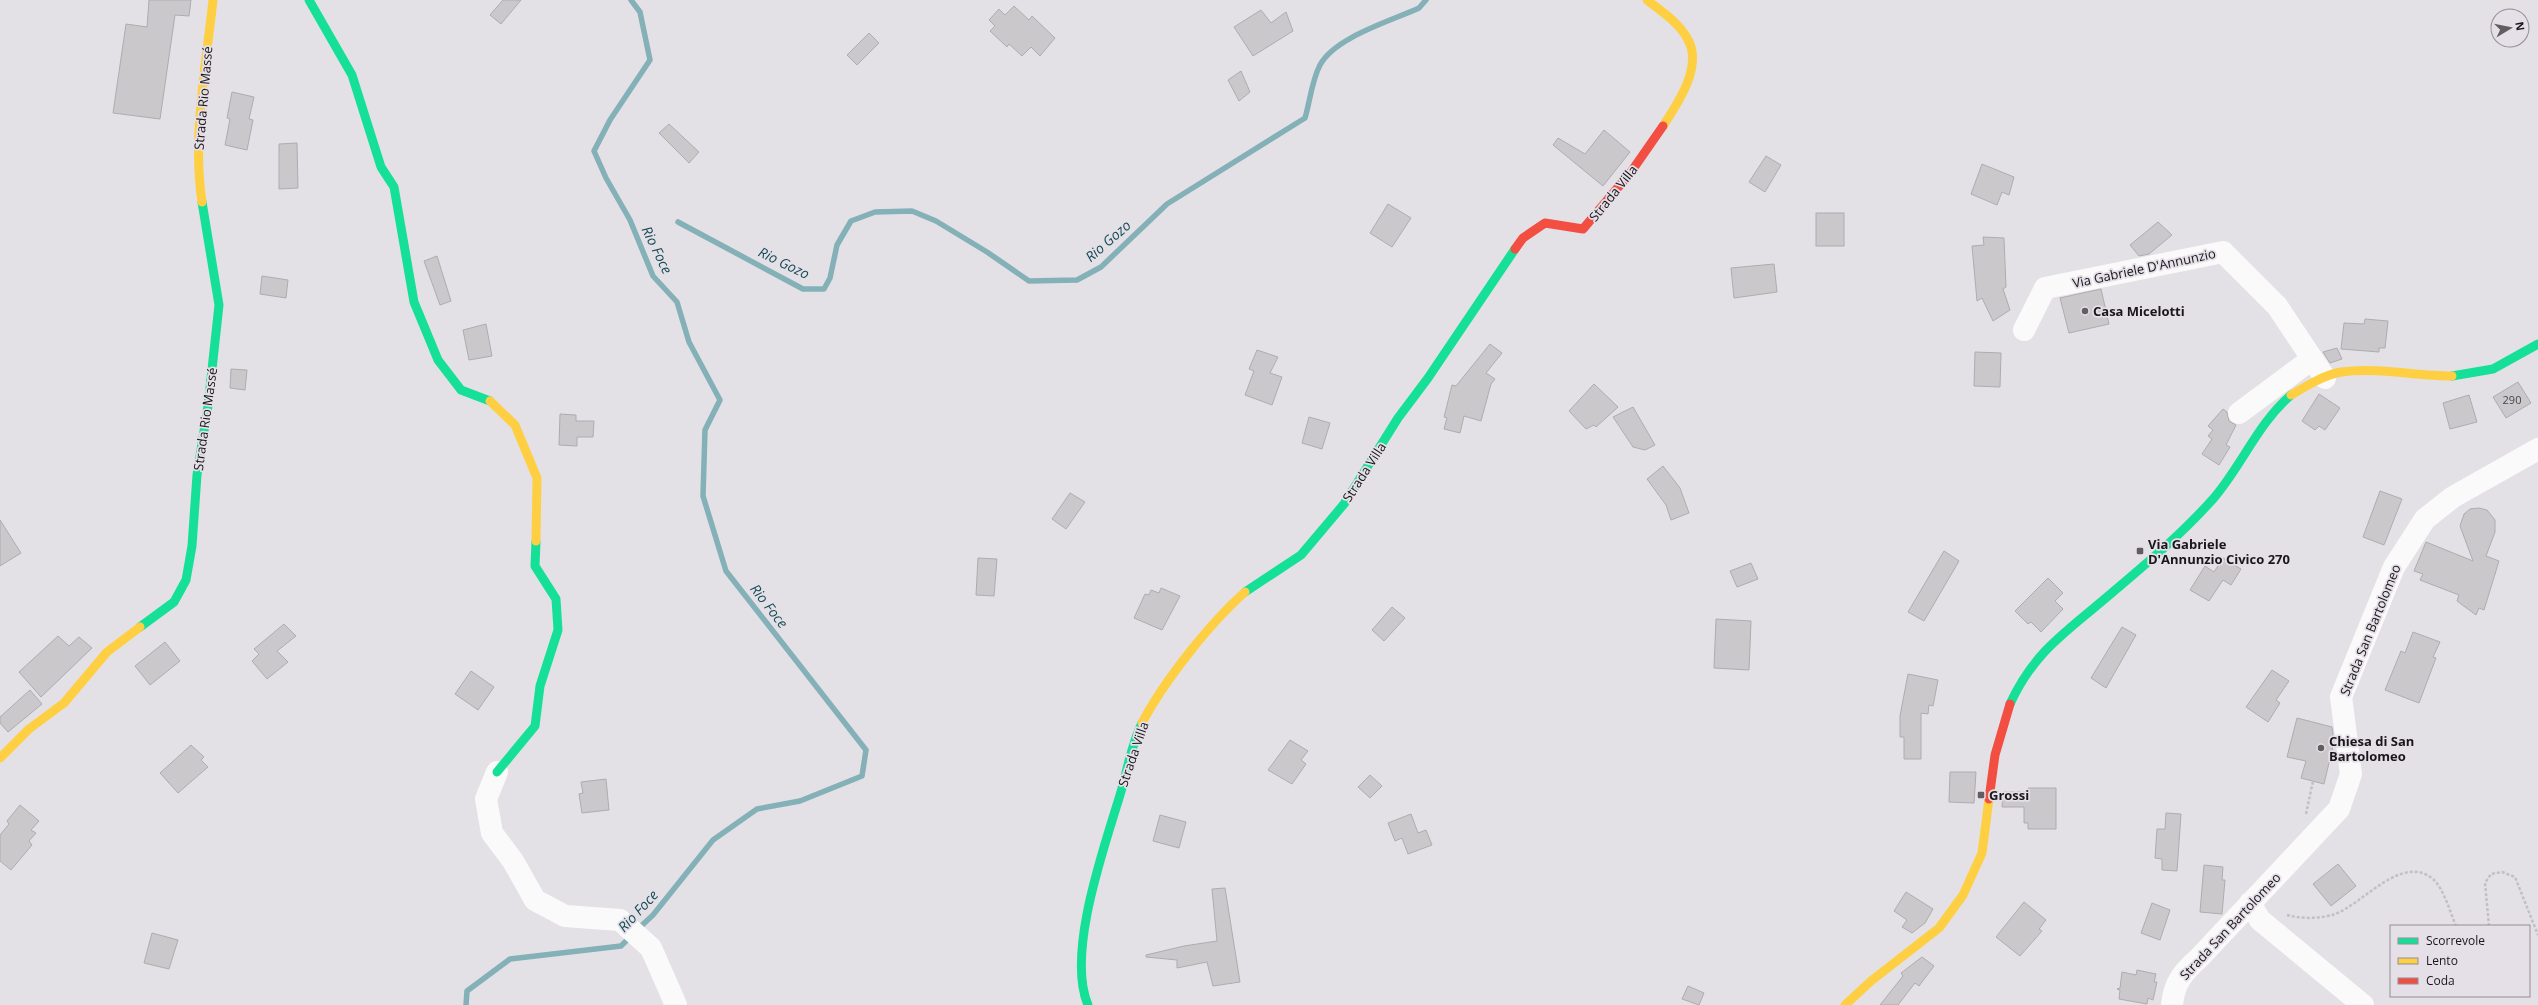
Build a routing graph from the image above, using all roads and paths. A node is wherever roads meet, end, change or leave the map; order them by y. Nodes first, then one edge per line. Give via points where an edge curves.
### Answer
1 (213, 0) edge
2 (309, 0) edge
3 (1647, 0) edge
4 (2024, 330) dead end
5 (2538, 344) edge
6 (2312, 359) junction
7 (2325, 378) junction
8 (2239, 414) dead end
9 (2538, 449) edge
10 (0, 758) edge
11 (497, 772) joint
12 (2312, 781) dead end
13 (2309, 794) dead end
14 (2250, 904) junction
15 (2286, 914) dead end
16 (2456, 925) edge
17 (2489, 925) edge
18 (2538, 935) edge
19 (676, 1005) edge
20 (1088, 1005) edge
21 (1844, 1005) edge
22 (2172, 1005) edge
23 (2363, 1005) edge

1 - 10 street, Strada Rio Massé via 198,148 198,174 219,304 186,580 174,602 107,652 64,703 29,729
2 - 11 street via 352,75 381,167 394,187 414,302 438,360 461,390 494,403 515,425 537,478 535,566 556,599 558,630 540,686 535,726
3 - 20 street, Strada Villa via 1686,35 1693,54 1689,79 1630,174 1600,213 1583,229 1546,222 1538,224 1523,238 1398,418 1344,504 1301,555 1245,592 1226,609 1155,698 1139,730 1089,899 1082,966 1082,991
4 - 6 street, Via Gabriele D'Annunzio via 2045,288 2223,252 2277,306
5 - 7 street via 2493,369 2454,376 2421,376 2369,370 2340,372
6 - 7 street, Via Gabriele D'Annunzio
6 - 8 street
7 - 21 street via 2290,396 2266,423 2214,498 2175,539 2042,652 2021,680 2006,713 1995,755 1982,854 1963,895 1939,928
9 - 14 street, Strada San Bartolomeo via 2453,497 2425,519 2394,567 2341,697 2351,774 2339,809
11 - 19 street via 486,799 492,833 513,861 535,900 565,916 620,920 651,948
12 - 13 path
14 - 22 street, Strada San Bartolomeo via 2182,973 2174,991
14 - 23 street via 2260,920
15 - 16 path via 2299,919 2336,914 2394,876 2412,871 2433,879
17 - 18 path via 2485,883 2491,874 2502,872 2515,877

